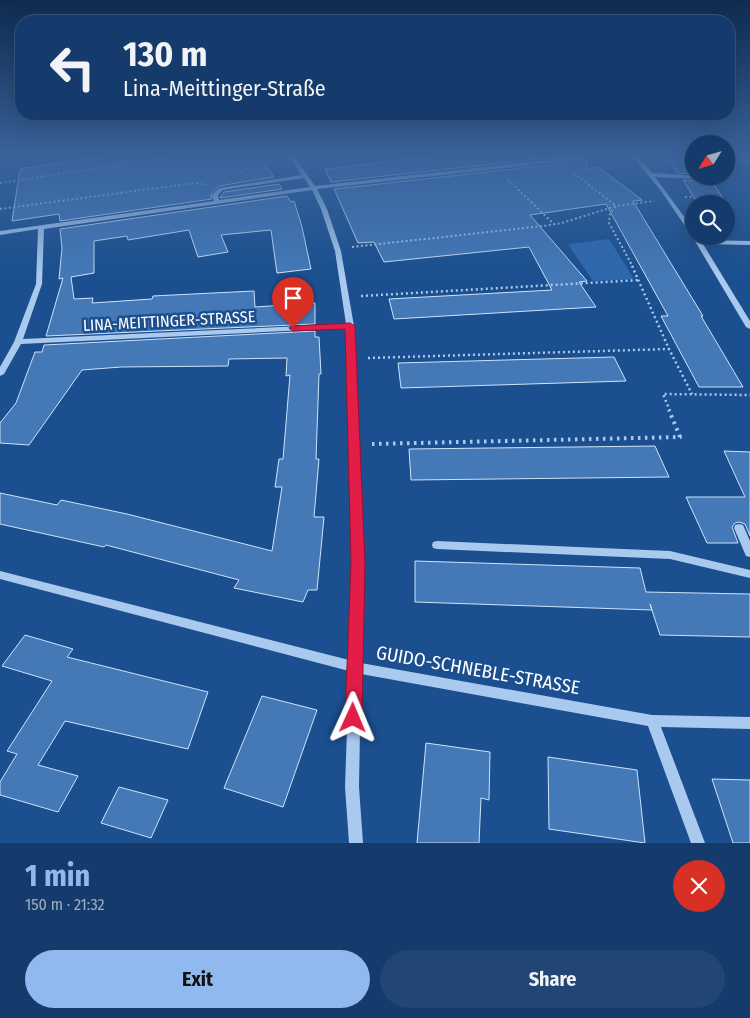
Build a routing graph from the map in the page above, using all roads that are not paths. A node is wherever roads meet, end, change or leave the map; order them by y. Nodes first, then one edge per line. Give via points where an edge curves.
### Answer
1 (216, 195) edge
2 (263, 195) edge
3 (317, 195) edge
4 (667, 195) edge
5 (217, 202) junction
6 (685, 222) edge
7 (41, 228) junction
8 (0, 233) edge
9 (746, 243) edge
10 (700, 245) edge
11 (750, 251) edge
12 (350, 326) junction
13 (750, 327) edge
14 (18, 342) junction
15 (0, 374) edge
16 (739, 528) dead end
17 (437, 545) dead end
18 (750, 553) edge
19 (750, 574) edge
20 (0, 575) edge
21 (354, 667) junction
22 (652, 721) junction
23 (750, 723) edge
24 (356, 843) edge
25 (698, 843) edge

1 - 5 street
2 - 5 street
3 - 12 street via 338,248
4 - 6 street
5 - 7 street
7 - 8 street
7 - 14 street via 39,284
9 - 11 street
10 - 13 street
12 - 14 street, LINA-MEITTINGER-STRASSE
12 - 21 street via 358,563
14 - 15 street
16 - 18 street
17 - 19 street via 670,555
20 - 21 street, GUIDO-SCHNEBLE-STRASSE
21 - 22 street, GUIDO-SCHNEBLE-STRASSE
21 - 24 street via 352,787
22 - 23 street, GUIDO-SCHNEBLE-STRASSE
22 - 25 street

